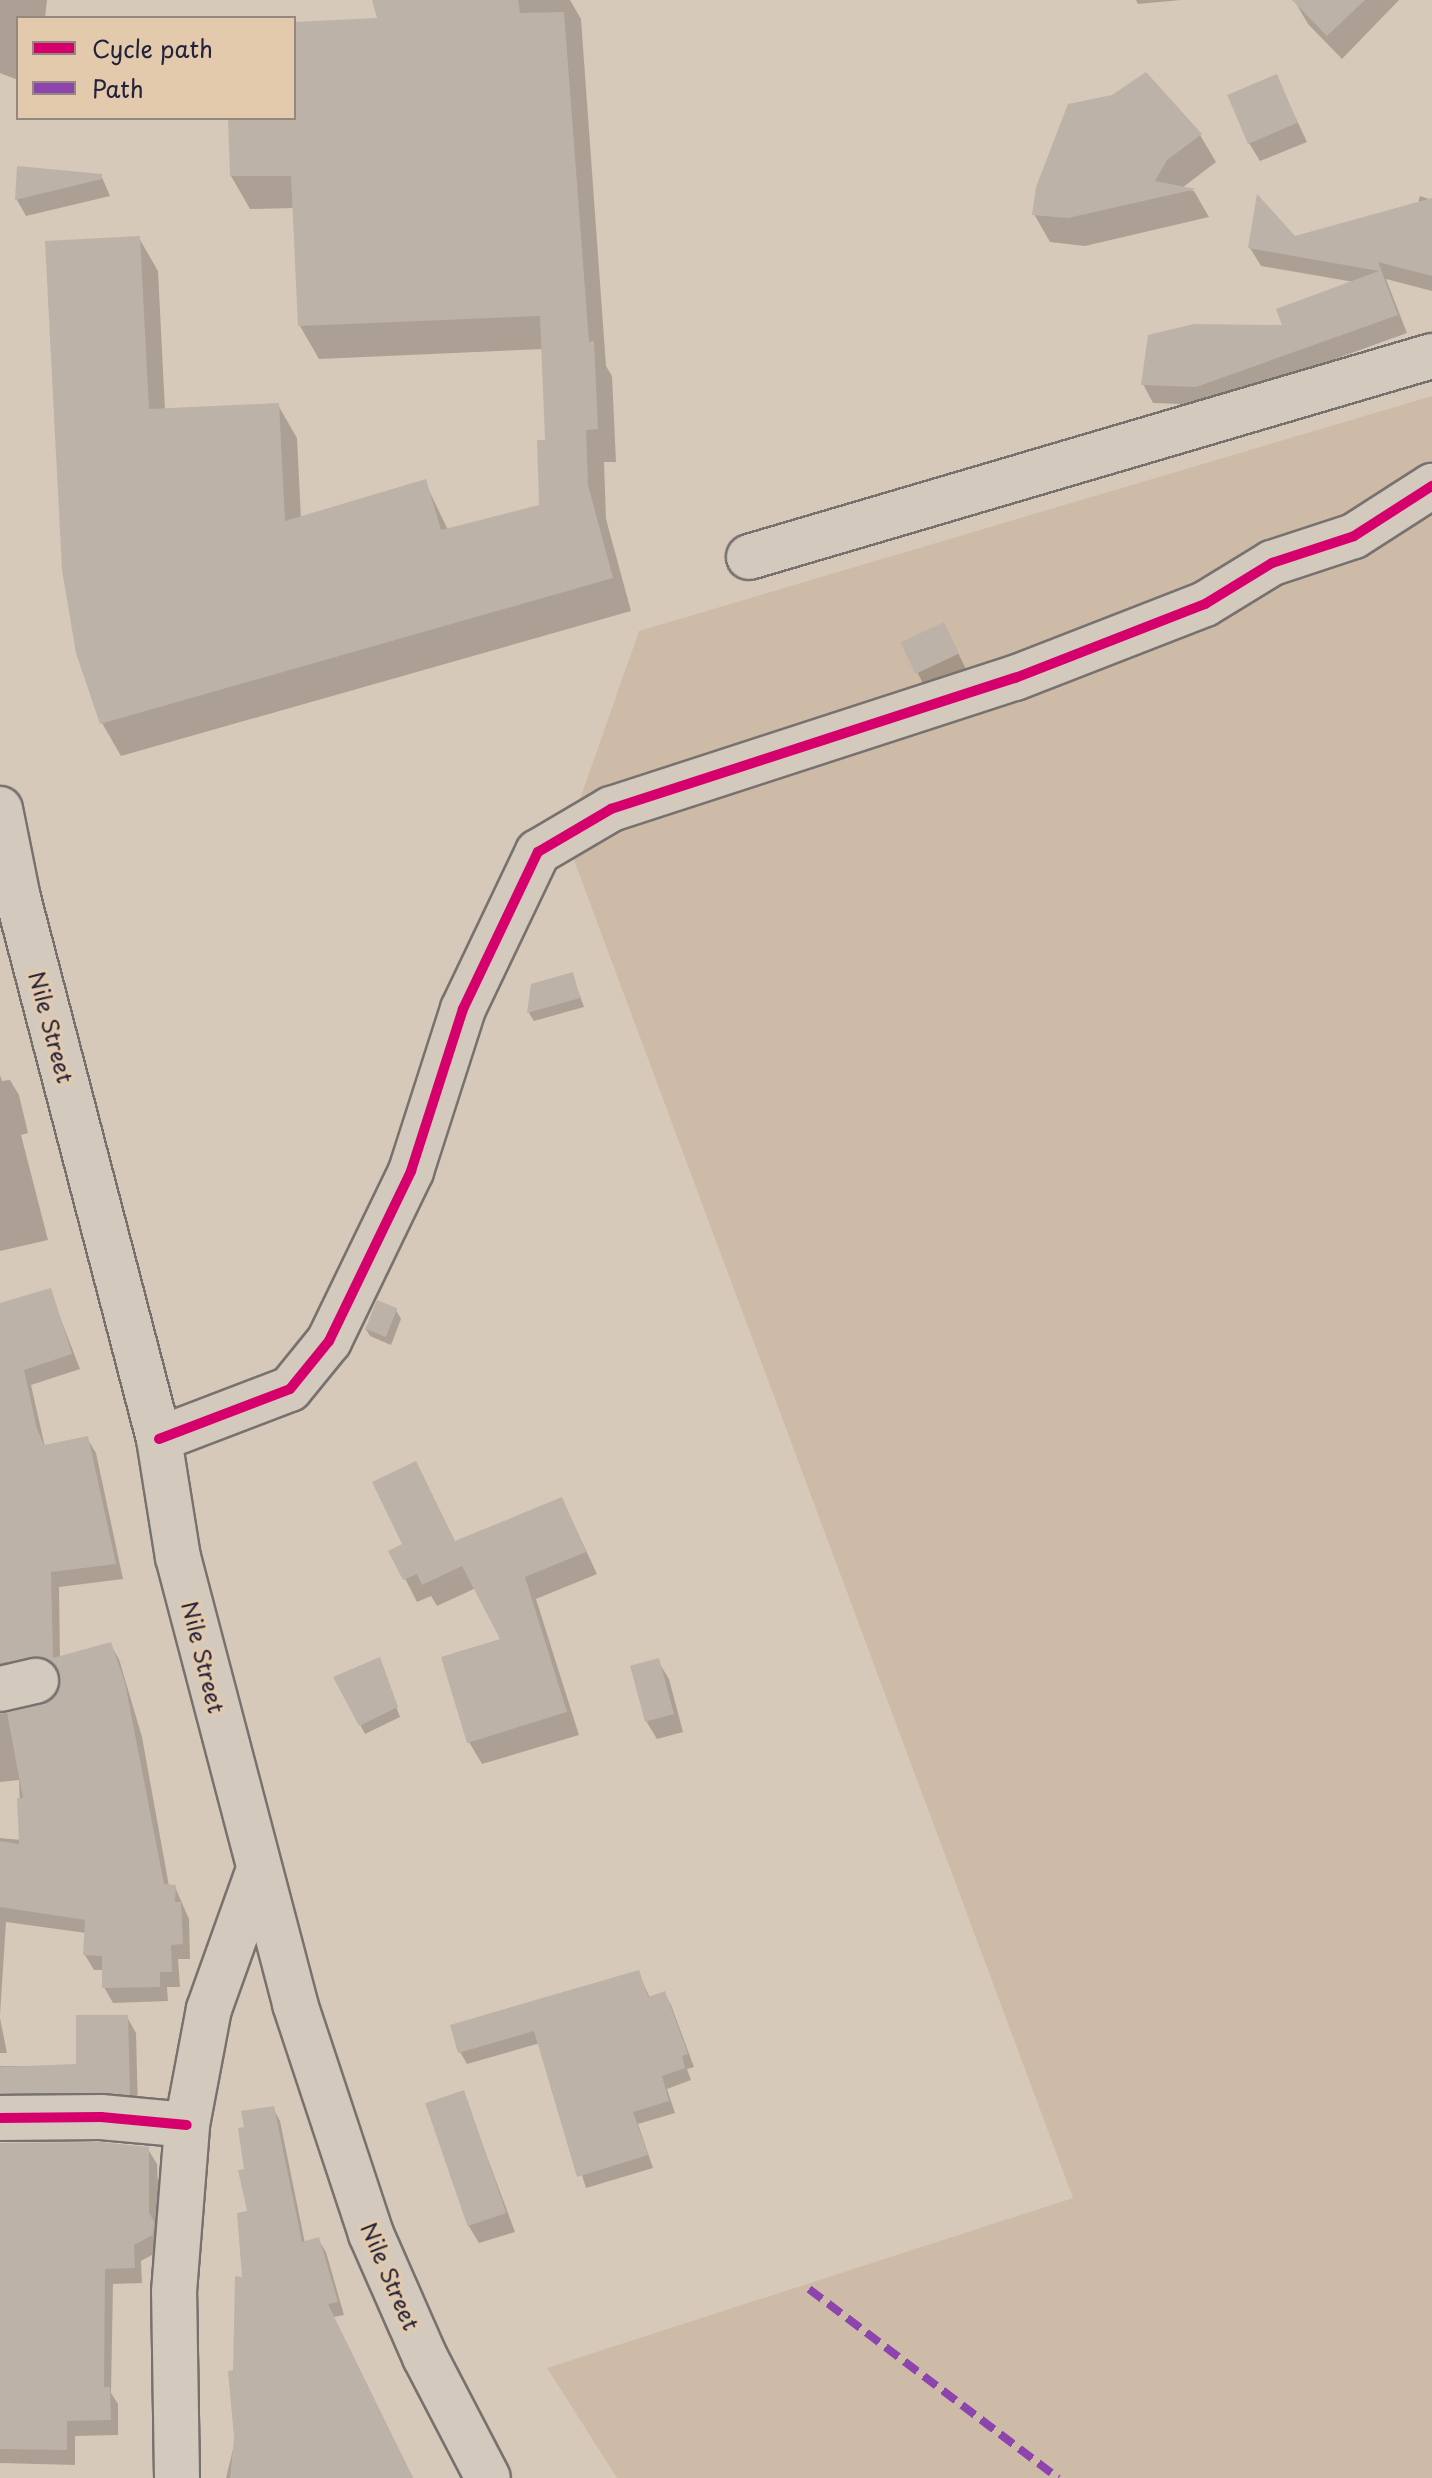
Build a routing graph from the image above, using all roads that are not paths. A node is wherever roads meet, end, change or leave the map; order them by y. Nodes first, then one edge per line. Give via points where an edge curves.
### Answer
1 (1432, 356) edge
2 (1432, 486) edge
3 (749, 557) dead end
4 (0, 809) edge
5 (159, 1439) junction
6 (258, 1872) junction
7 (0, 2118) edge
8 (187, 2125) junction
9 (177, 2478) edge
10 (488, 2478) edge

1 - 3 street
2 - 5 street via 1354,536 1272,563 1205,604 1015,678 611,809 538,852 463,1009 411,1171 329,1341 290,1389
4 - 5 street, Nile Street via 18,898
5 - 6 street, Nile Street via 178,1557
6 - 8 street via 209,2009
6 - 10 street, Nile Street via 295,2004 371,2234 425,2357
7 - 8 street via 101,2117
8 - 9 street via 174,2292

